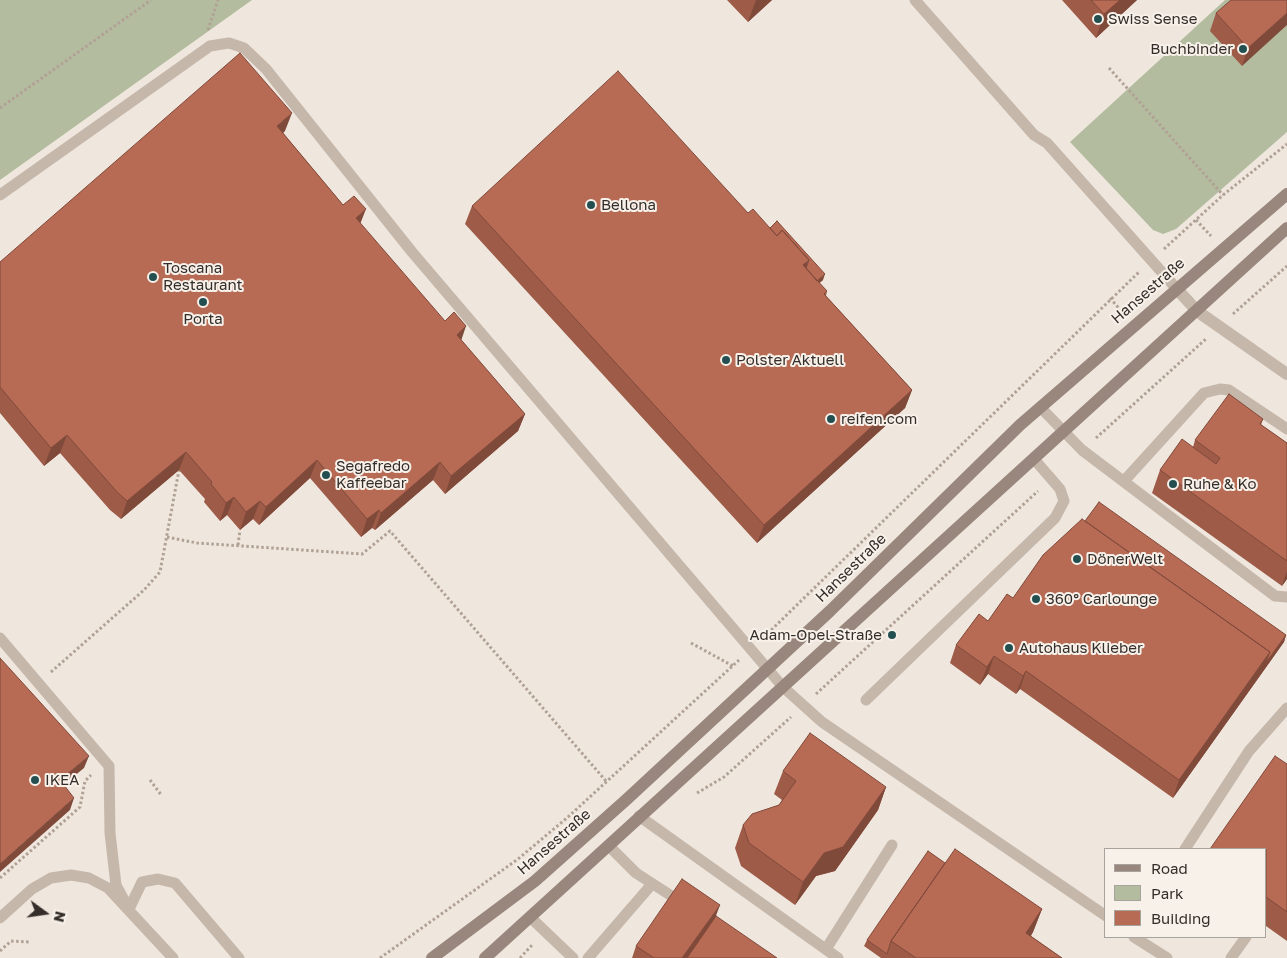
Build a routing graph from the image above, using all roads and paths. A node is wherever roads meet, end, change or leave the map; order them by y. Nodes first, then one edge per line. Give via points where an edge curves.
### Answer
1 (151, 0) edge
2 (218, 0) edge
3 (915, 0) edge
4 (210, 46) junction
5 (1109, 68) dead end
6 (0, 108) edge
7 (1287, 144) edge
8 (1287, 194) edge
9 (0, 195) edge
10 (1223, 195) junction
11 (1287, 228) edge
12 (1150, 261) junction
13 (1287, 266) edge
14 (1176, 288) junction
15 (1197, 311) junction
16 (1219, 326) junction
17 (1287, 374) edge
18 (1040, 408) junction
19 (1287, 429) edge
20 (1063, 432) junction
21 (1082, 450) junction
22 (1034, 459) junction
23 (179, 470) edge
24 (1051, 479) junction
25 (1124, 481) junction
26 (240, 530) dead end
27 (168, 537) junction
28 (238, 545) junction
29 (1287, 597) edge
30 (0, 638) edge
31 (691, 643) dead end
32 (750, 651) junction
33 (733, 666) junction
34 (766, 669) junction
35 (40, 683) junction
36 (783, 687) junction
37 (866, 700) dead end
38 (803, 706) junction
39 (1287, 708) edge
40 (104, 760) junction
41 (150, 780) dead end
42 (606, 781) junction
43 (693, 795) dead end
44 (162, 796) dead end
45 (639, 816) junction
46 (892, 845) dead end
47 (609, 846) junction
48 (1186, 848) edge
49 (0, 878) edge
50 (652, 884) junction
51 (129, 909) junction
52 (692, 910) edge
53 (1104, 915) edge
54 (530, 917) junction
55 (0, 918) edge
56 (543, 931) junction
57 (1136, 938) edge
58 (1245, 938) edge
59 (31, 942) dead end
60 (826, 949) junction
61 (0, 951) edge
62 (173, 958) edge
63 (239, 958) edge
64 (380, 958) edge
65 (432, 958) edge
66 (485, 958) edge
67 (520, 958) edge
68 (572, 958) edge
69 (588, 958) edge
70 (838, 958) edge
71 (1167, 958) edge
72 (1231, 958) edge

1 - 6 path
2 - 4 path via 207,27
3 - 12 lane
4 - 9 lane
4 - 32 lane via 229,43 244,48 266,69 412,252
5 - 10 path
7 - 10 path
8 - 14 main road, Hansestraße
10 - 12 path
11 - 15 main road
12 - 14 lane
12 - 32 path
13 - 16 path
14 - 15 street
14 - 18 main road, Hansestraße
15 - 16 street
15 - 20 main road
16 - 17 street
16 - 21 path
18 - 20 lane
18 - 34 main road, Hansestraße
19 - 25 lane via 1229,390 1204,393
20 - 21 lane
20 - 22 main road
21 - 25 lane
22 - 24 lane
22 - 36 main road
23 - 27 path
24 - 37 lane via 1060,489 1064,501 1055,518
24 - 38 path
25 - 29 lane via 1275,596
26 - 28 path
27 - 28 path
27 - 35 path via 160,572
28 - 42 path via 362,554 390,531
30 - 35 lane
31 - 33 path
32 - 33 path
32 - 34 lane
33 - 42 path
34 - 36 lane
34 - 65 main road, Hansestraße via 535,881
35 - 40 lane
36 - 38 lane
36 - 45 main road
38 - 43 path via 724,777
38 - 53 lane
39 - 48 lane via 1249,751
40 - 49 path via 85,781 80,808
40 - 51 lane via 109,766 110,833 116,885
41 - 44 path
42 - 64 path via 518,859
45 - 47 main road
45 - 60 lane
46 - 60 lane
47 - 50 lane
47 - 54 main road
50 - 52 lane
50 - 69 lane
51 - 55 lane via 108,888 89,878 71,875 51,878 32,889
51 - 62 lane
51 - 63 lane via 142,882 158,879 175,883
54 - 56 lane
54 - 66 main road
56 - 67 path
56 - 68 lane
57 - 71 lane
58 - 72 lane
59 - 61 path via 10,941
60 - 70 lane

